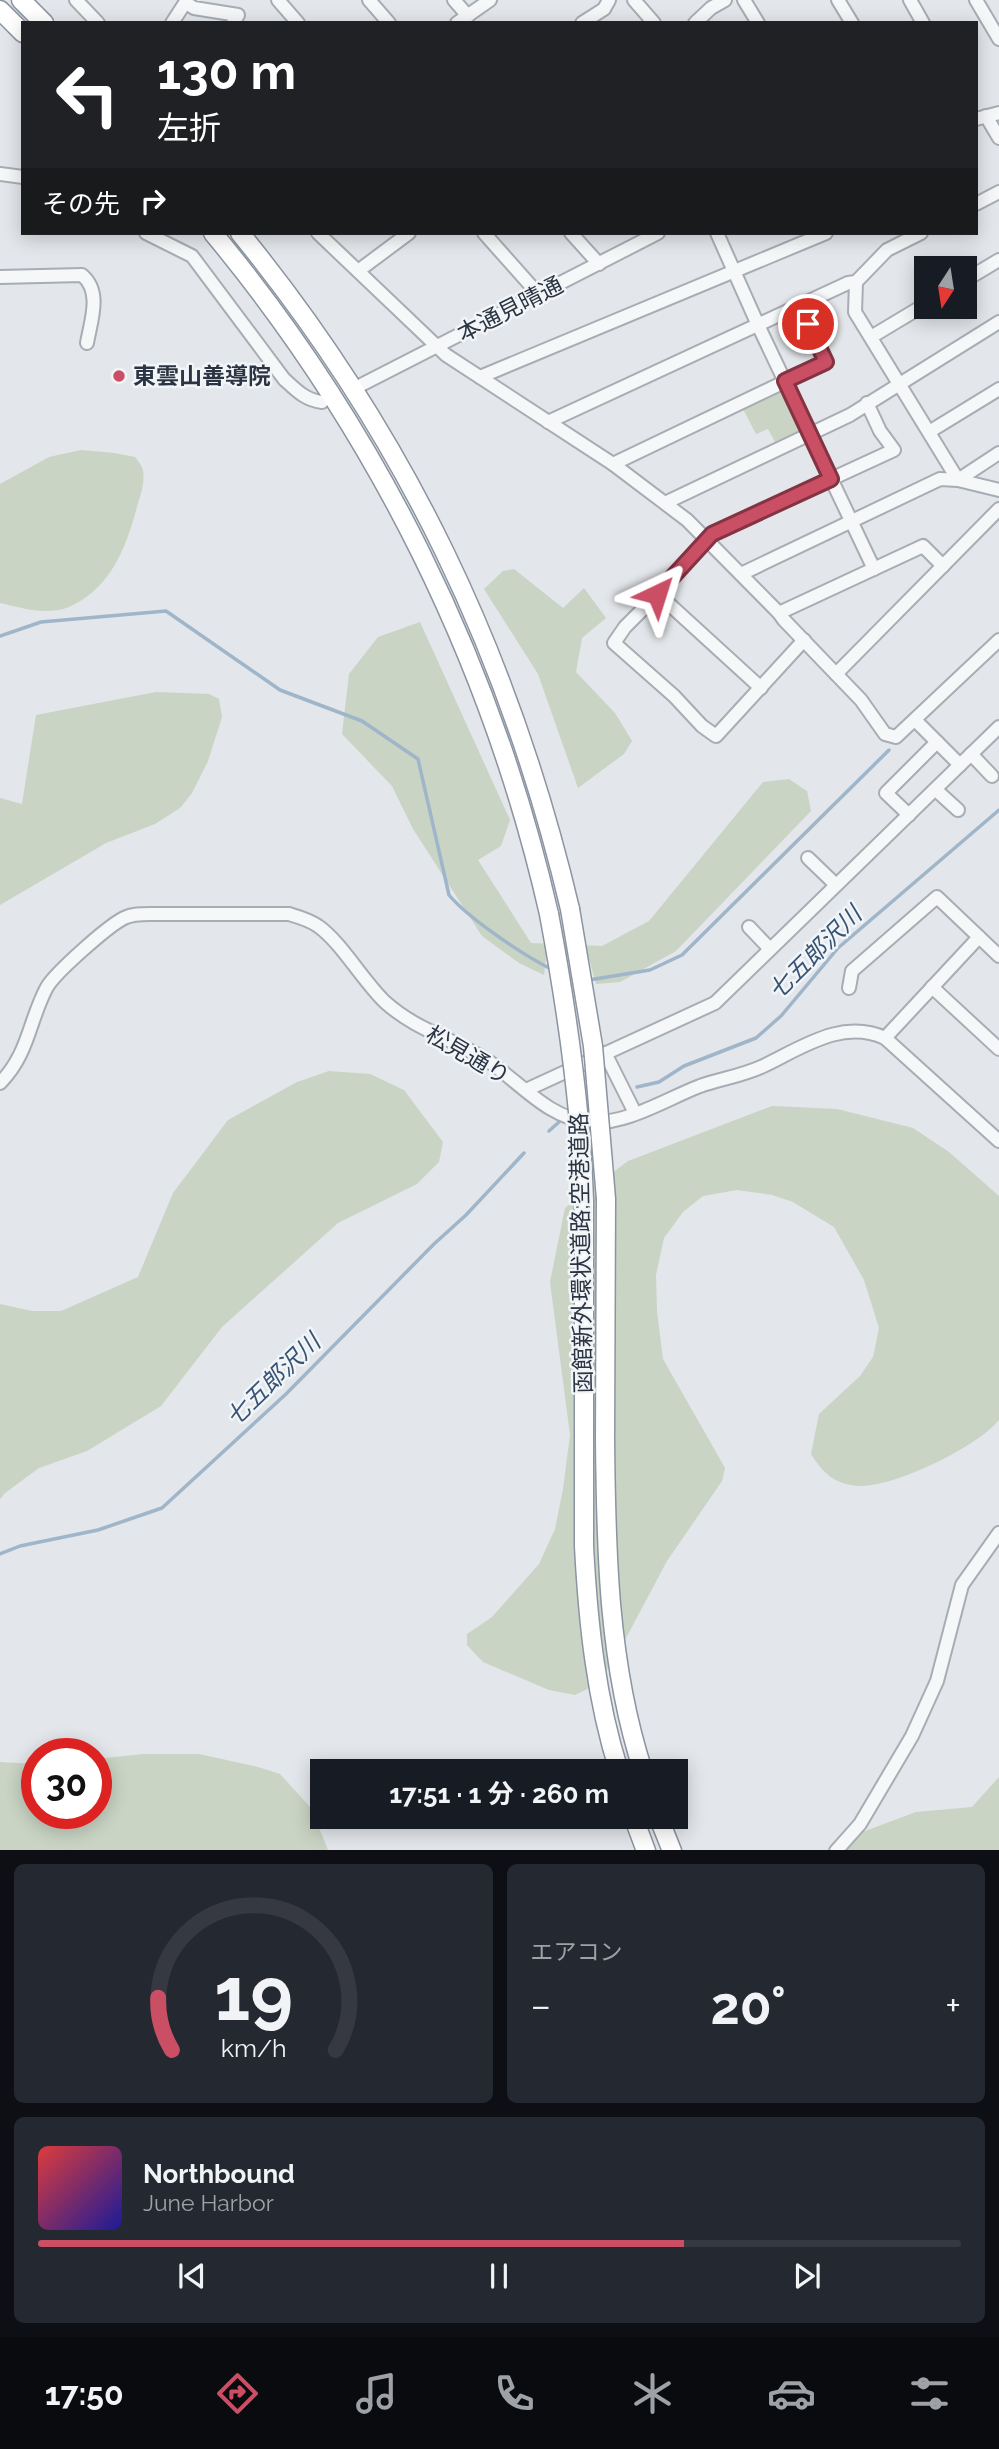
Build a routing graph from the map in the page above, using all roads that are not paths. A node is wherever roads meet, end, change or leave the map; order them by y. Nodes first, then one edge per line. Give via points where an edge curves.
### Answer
1 (22, 0) edge
2 (76, 0) edge
3 (278, 0) edge
4 (369, 0) edge
5 (454, 0) edge
6 (490, 0) edge
7 (609, 0) edge
8 (634, 0) edge
9 (725, 0) edge
10 (744, 0) edge
11 (838, 0) edge
12 (910, 0) edge
13 (976, 0) edge
14 (187, 2) edge
15 (0, 10) edge
16 (462, 19) edge
17 (42, 21) edge
18 (97, 21) edge
19 (173, 21) edge
20 (234, 21) edge
21 (296, 21) edge
22 (387, 21) edge
23 (585, 21) edge
24 (652, 21) edge
25 (697, 21) edge
26 (757, 21) edge
27 (851, 21) edge
28 (922, 21) edge
29 (21, 31) edge
30 (999, 38) edge
31 (999, 113) edge
32 (979, 117) edge
33 (999, 138) edge
34 (0, 174) edge
35 (21, 177) edge
36 (999, 192) edge
37 (978, 203) edge
38 (150, 235) edge
39 (215, 235) edge
40 (242, 235) edge
41 (319, 235) edge
42 (406, 235) edge
43 (486, 235) edge
44 (573, 235) edge
45 (654, 235) edge
46 (718, 235) edge
47 (822, 235) edge
48 (917, 235) edge
49 (999, 260) edge
50 (598, 264) junction
51 (358, 271) junction
52 (733, 271) junction
53 (977, 273) edge
54 (0, 277) edge
55 (856, 282) junction
56 (539, 295) junction
57 (800, 305) junction
58 (914, 311) edge
59 (999, 322) edge
60 (758, 325) junction
61 (871, 337) junction
62 (87, 343) dead end
63 (437, 346) junction
64 (480, 377) junction
65 (785, 381) junction
66 (899, 383) junction
67 (361, 385) dead end
68 (999, 389) edge
69 (322, 402) dead end
70 (867, 404) junction
71 (548, 422) junction
72 (929, 432) junction
73 (810, 434) junction
74 (999, 453) edge
75 (613, 464) junction
76 (831, 479) junction
77 (958, 480) junction
78 (999, 489) edge
79 (665, 503) junction
80 (999, 509) edge
81 (851, 522) junction
82 (707, 538) junction
83 (943, 566) junction
84 (874, 569) junction
85 (741, 573) junction
86 (657, 594) junction
87 (779, 613) junction
88 (804, 640) junction
89 (999, 640) edge
90 (984, 654) junction
91 (999, 657) edge
92 (836, 674) junction
93 (761, 688) junction
94 (915, 720) junction
95 (999, 727) edge
96 (937, 742) junction
97 (971, 754) junction
98 (960, 765) junction
99 (992, 776) dead end
100 (936, 790) junction
101 (958, 810) dead end
102 (909, 816) junction
103 (808, 858) dead end
104 (836, 885) junction
105 (749, 927) dead end
106 (979, 937) junction
107 (770, 949) junction
108 (999, 956) edge
109 (932, 987) junction
110 (849, 988) dead end
111 (885, 1038) junction
112 (999, 1049) edge
113 (605, 1053) junction
114 (0, 1083) edge
115 (526, 1090) junction
116 (635, 1112) junction
117 (998, 1138) edge
118 (999, 1533) edge
119 (616, 1759) edge
120 (640, 1759) edge
121 (638, 1829) edge
122 (663, 1829) edge
123 (646, 1850) edge
124 (672, 1850) edge
125 (836, 1850) edge

1 - 17 highway
2 - 18 street
3 - 21 street
4 - 22 street
5 - 16 street
6 - 16 street
7 - 23 street
8 - 24 street
9 - 25 street
10 - 26 street
11 - 27 street
12 - 28 street
13 - 30 street
14 - 19 street
14 - 20 street via 194,8 238,15
15 - 29 highway
31 - 32 street
32 - 33 street
34 - 35 street
36 - 37 street
38 - 69 street via 192,256 284,379 302,395
39 - 119 highway, 函館新外環状道路;空港道路, bridge via 310,360 386,484 467,651 526,820 549,914 582,1135 587,1598 601,1699
40 - 120 highway, 函館新外環状道路;空港道路, bridge via 327,347 404,472 448,556 519,729 554,844 593,1046 606,1199 609,1584 623,1695
41 - 51 street
42 - 51 street
43 - 56 street
44 - 50 street
45 - 50 street, 本通見晴通
46 - 52 street
47 - 52 street
48 - 55 street via 887,250
49 - 53 street
50 - 56 street, 本通見晴通
51 - 63 street
52 - 60 street
52 - 64 street
54 - 62 street via 82,275 90,282 94,300
55 - 57 street
55 - 61 street via 855,312
56 - 63 street, 本通見晴通
57 - 60 street
57 - 65 street via 826,362
58 - 61 street
59 - 66 street
60 - 65 street
60 - 71 street
61 - 66 street
63 - 64 street
63 - 67 street, 本通見晴通
64 - 71 street
65 - 73 street
65 - 75 street
66 - 70 street
66 - 72 street
68 - 72 street
70 - 73 street
70 - 76 street via 894,450
71 - 75 street
72 - 77 street
73 - 76 street
73 - 79 street
74 - 77 street
75 - 79 street
76 - 81 street
76 - 82 street
77 - 78 street
77 - 81 street via 940,479
79 - 82 street
80 - 83 street
81 - 84 street
81 - 85 street
82 - 85 street
82 - 86 street
83 - 84 street via 923,546
83 - 92 street
84 - 87 street
85 - 87 street
86 - 93 street
86 - 93 street via 614,643 702,726 716,736
87 - 88 street
88 - 92 street
88 - 93 street
89 - 90 street
90 - 91 street
90 - 94 street
92 - 94 street via 885,734 896,737
94 - 96 street
95 - 97 street
96 - 98 street
96 - 102 street via 886,793
97 - 98 street
97 - 99 street
98 - 100 street
100 - 101 street
100 - 102 street
102 - 104 street
103 - 104 street
104 - 107 street
105 - 107 street
106 - 108 street
106 - 109 street
106 - 110 street via 937,897 852,971
107 - 113 street via 715,1003
109 - 111 street
109 - 112 street
111 - 116 street, 松見通り via 854,1031 821,1038 760,1067
111 - 117 street
113 - 115 street
113 - 116 street
114 - 115 street, 松見通り via 22,1055 48,984 123,919 136,914 289,914 326,932 383,1000 412,1024 490,1063
115 - 116 street, 松見通り via 546,1106 586,1122 611,1122
118 - 125 street via 962,1586 937,1681 912,1735 860,1824
121 - 123 highway
122 - 124 highway

